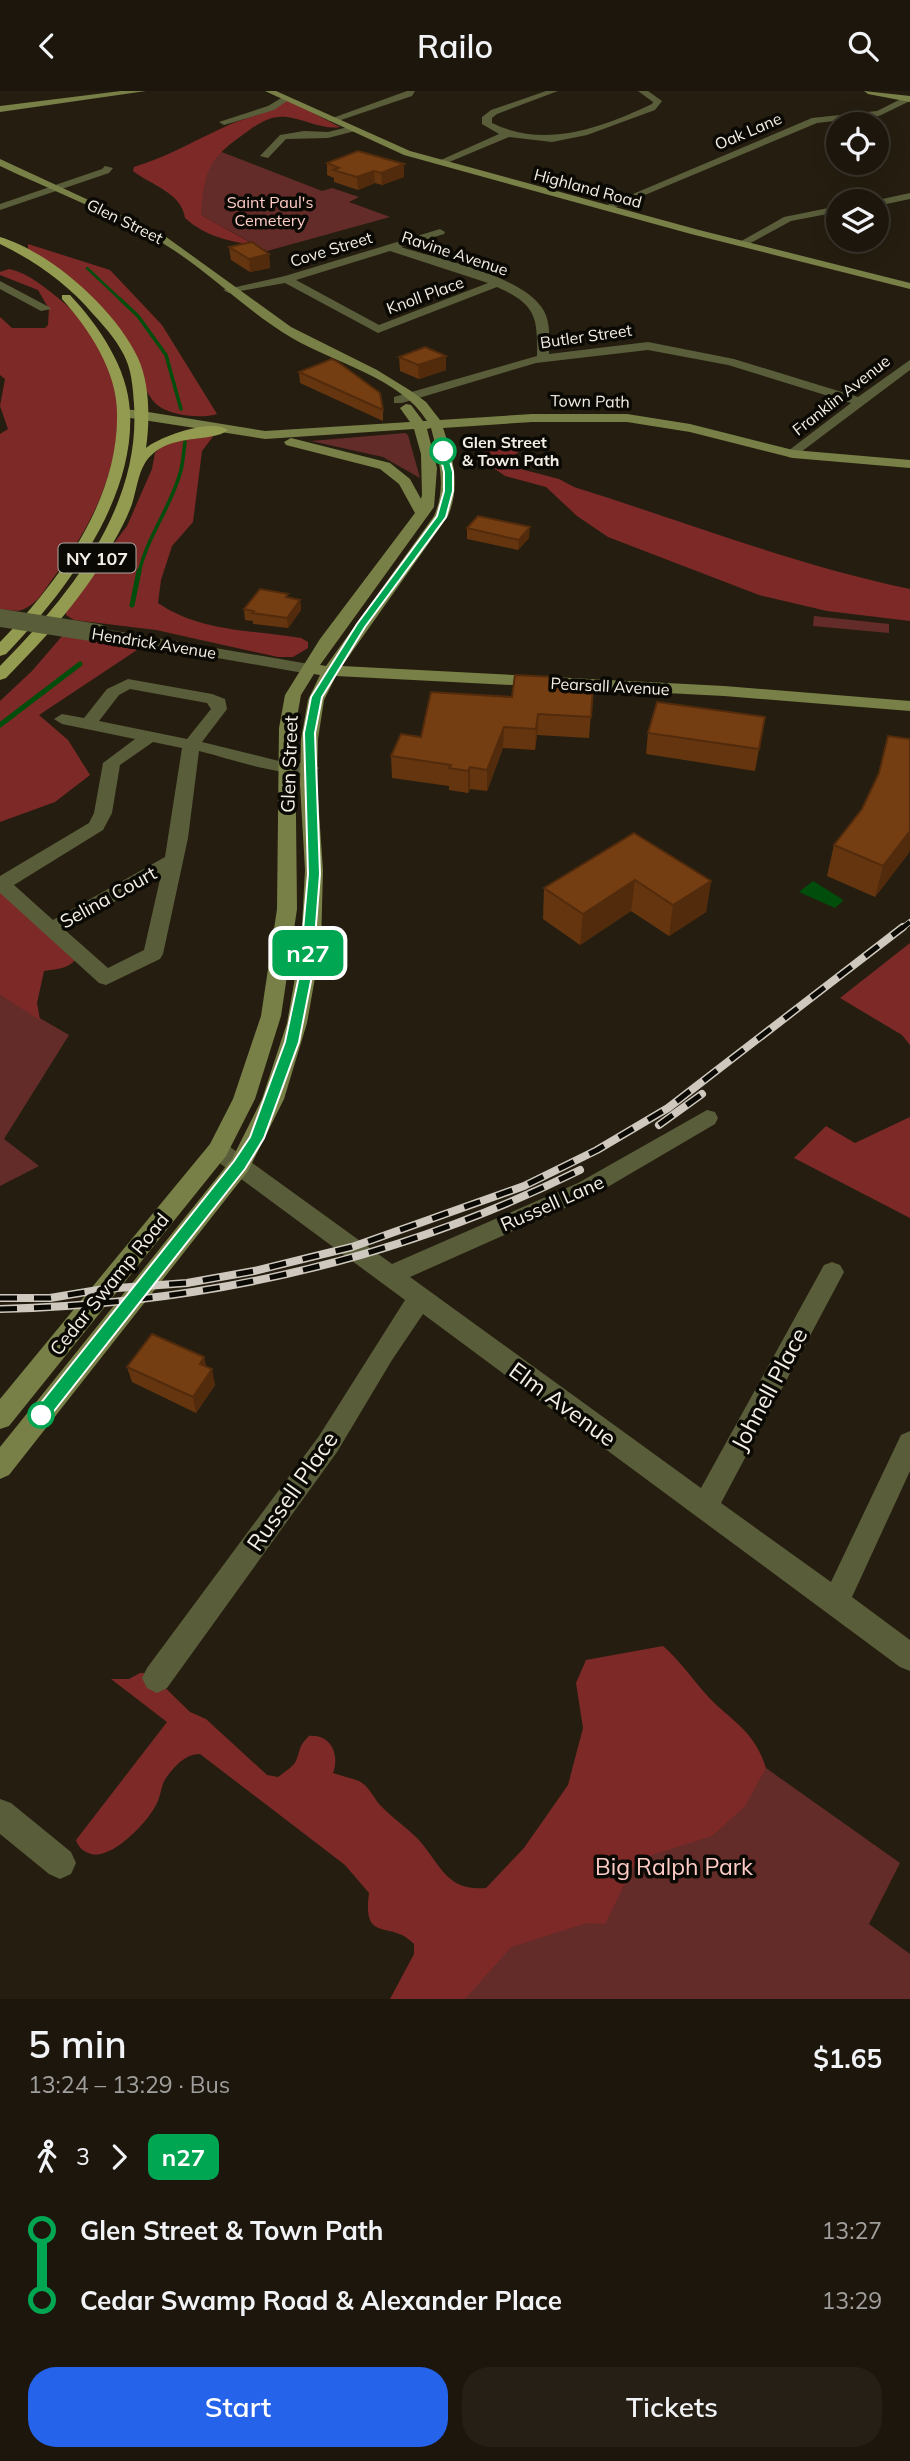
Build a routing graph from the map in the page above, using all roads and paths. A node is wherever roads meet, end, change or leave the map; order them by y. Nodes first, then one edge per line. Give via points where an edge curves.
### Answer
1 (142, 91) edge
2 (268, 91) edge
3 (411, 91) edge
4 (554, 91) edge
5 (642, 91) edge
6 (867, 91) edge
7 (286, 99) junction
8 (909, 99) edge
9 (0, 109) edge
10 (332, 120) junction
11 (224, 122) dead end
12 (352, 129) junction
13 (507, 134) junction
14 (265, 156) dead end
15 (0, 162) edge
16 (439, 163) junction
17 (54, 186) junction
18 (910, 196) edge
19 (889, 200) edge
20 (0, 202) edge
21 (0, 207) edge
22 (605, 208) junction
23 (826, 211) edge
24 (440, 232) dead end
25 (0, 240) edge
26 (741, 244) junction
27 (389, 247) junction
28 (0, 251) edge
29 (288, 279) junction
30 (500, 282) junction
31 (0, 284) edge
32 (910, 286) edge
33 (229, 290) junction
34 (45, 309) dead end
35 (657, 333) dead end
36 (648, 346) junction
37 (543, 358) junction
38 (910, 364) edge
39 (404, 398) junction
40 (860, 402) junction
41 (124, 413) junction
42 (144, 415) junction
43 (428, 426) junction
44 (221, 430) junction
45 (265, 435) junction
46 (793, 454) junction
47 (137, 464) junction
48 (910, 464) edge
49 (405, 482) junction
50 (439, 494) junction
51 (423, 515) junction
52 (398, 548) junction
53 (416, 551) junction
54 (0, 618) edge
55 (0, 651) edge
56 (309, 669) junction
57 (331, 671) junction
58 (0, 675) edge
59 (910, 706) edge
60 (62, 719) dead end
61 (88, 724) junction
62 (149, 737) junction
63 (191, 745) junction
64 (286, 768) junction
65 (310, 768) junction
66 (174, 860) junction
67 (50, 930) junction
68 (707, 1118) dead end
69 (218, 1150) junction
70 (240, 1165) junction
71 (832, 1272) dead end
72 (389, 1276) junction
73 (419, 1299) junction
74 (0, 1418) edge
75 (910, 1443) edge
76 (0, 1467) edge
77 (705, 1507) junction
78 (836, 1601) junction
79 (910, 1657) edge
80 (157, 1678) dead end
81 (0, 1814) edge
82 (60, 1863) dead end

1 - 9 main road
2 - 7 main road, Highland Road
3 - 10 street
4 - 13 street via 487,117 487,124
5 - 13 street via 656,97 656,106 584,134 545,140
6 - 8 main road
7 - 10 main road, Highland Road
7 - 11 street
8 - 22 street, Oak Lane via 879,113 815,120
10 - 12 main road, Highland Road
12 - 14 street via 328,135 305,129 282,138
12 - 16 main road, Highland Road
13 - 16 street
15 - 17 main road, Glen Street
16 - 22 main road, Highland Road
17 - 20 street
17 - 21 street
17 - 33 main road, Glen Street via 182,250
18 - 19 street
22 - 26 main road, Highland Road
23 - 26 street via 788,219
24 - 27 street, Cove Street
25 - 42 main road, NY 107 via 43,263 97,309 133,361
26 - 32 main road, Highland Road
27 - 29 street, Cove Street
27 - 30 street, Ravine Avenue
28 - 41 main road, NY 107 via 62,293 89,323 113,363
29 - 30 street, Knoll Place via 378,329
29 - 33 street, Cove Street
30 - 37 street, Ravine Avenue via 539,310
31 - 34 street
33 - 39 main road, Glen Street via 288,331
35 - 36 street
36 - 37 street, Butler Street
36 - 40 street, Butler Street via 730,362
37 - 39 street, Butler Street
38 - 40 street, Franklin Avenue
39 - 43 main road, Glen Street
40 - 46 street, Franklin Avenue
41 - 42 main road, Town Path
41 - 55 main road, NY 107 via 118,465 87,539 62,579
42 - 44 main road, Town Path
42 - 47 main road, NY 107
43 - 45 main road, Town Path
43 - 46 main road, Town Path via 532,418 627,418 690,428
43 - 50 main road, Glen Street
44 - 45 main road, Town Path
44 - 47 main road via 160,443
45 - 49 main road, Town Path via 363,458 385,466
46 - 48 main road, Town Path
47 - 58 main road, NY 107 via 124,508 83,581
49 - 50 main road
49 - 51 main road, Town Path
50 - 51 main road, Glen Street
50 - 53 main road, Glen Street via 442,517
51 - 52 main road, Glen Street
52 - 53 main road
52 - 56 main road, Glen Street
53 - 57 main road, Glen Street
54 - 56 street, Hendrick Avenue, bridge
56 - 57 main road, Pearsall Avenue
56 - 64 main road, Glen Street via 293,695
57 - 59 main road, Pearsall Avenue via 724,691
57 - 65 main road, Glen Street via 312,716
60 - 61 street
61 - 62 street
61 - 63 street via 113,692 128,684 212,699 219,709
62 - 63 street
62 - 67 street via 112,763 97,826 1,884
63 - 64 street
63 - 66 street, Selina Court
64 - 65 street
64 - 69 main road, Glen Street via 287,907 271,1016 244,1099
65 - 70 main road, Glen Street via 314,874 306,976 276,1090 257,1138
66 - 67 street, Selina Court
66 - 67 street via 153,954 106,978
68 - 72 street, Russell Lane via 586,1189
69 - 70 street, Elm Avenue
69 - 74 main road, Cedar Swamp Road
70 - 72 street, Elm Avenue
70 - 76 main road, Cedar Swamp Road
71 - 77 street, Johnell Place
72 - 73 street, Elm Avenue
73 - 77 street, Elm Avenue
73 - 80 street, Russell Place via 328,1444
75 - 78 street
77 - 78 street, Elm Avenue
78 - 79 street, Elm Avenue
81 - 82 street

